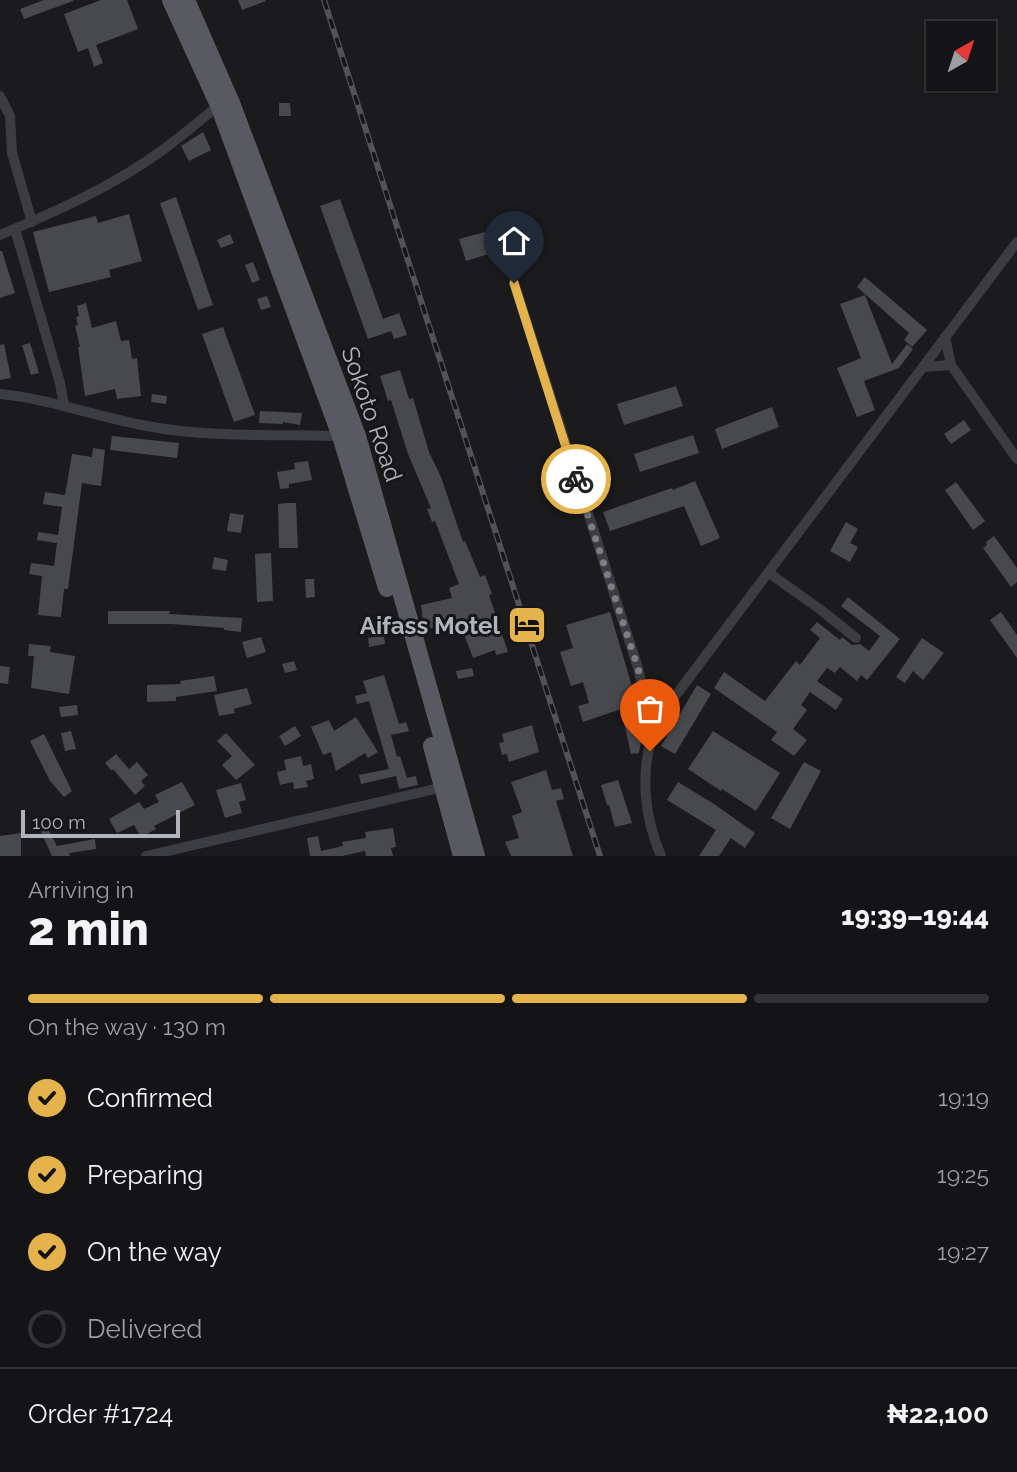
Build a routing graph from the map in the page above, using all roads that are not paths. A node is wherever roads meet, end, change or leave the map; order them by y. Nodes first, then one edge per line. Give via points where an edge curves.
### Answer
1 (172, 0) edge
2 (186, 0) edge
3 (0, 96) edge
4 (219, 105) junction
5 (32, 222) junction
6 (15, 229) junction
7 (0, 235) edge
8 (1017, 242) edge
9 (514, 283) dead end
10 (946, 337) junction
11 (951, 365) junction
12 (923, 367) junction
13 (0, 394) edge
14 (64, 406) junction
15 (341, 436) junction
16 (1017, 458) edge
17 (769, 573) junction
18 (856, 638) dead end
19 (653, 736) junction
20 (444, 787) junction
21 (146, 856) edge
22 (462, 856) edge
23 (476, 856) edge
24 (661, 856) edge

1 - 4 main road, Sokoto Road
2 - 23 main road, Sokoto Road via 231,103 357,436
3 - 5 street via 8,109 12,153
4 - 5 street via 163,150 106,186
4 - 15 main road, Sokoto Road
5 - 6 street
6 - 7 street
6 - 14 street
8 - 10 street
9 - 19 street via 638,668
10 - 11 street
10 - 12 street
11 - 12 street
11 - 16 street
12 - 17 street
13 - 14 street
14 - 15 street via 147,426 201,433
15 - 20 main road, Sokoto Road
17 - 18 street
17 - 19 street via 670,703
19 - 24 street via 646,766 646,803
20 - 21 street
20 - 22 main road, Sokoto Road

